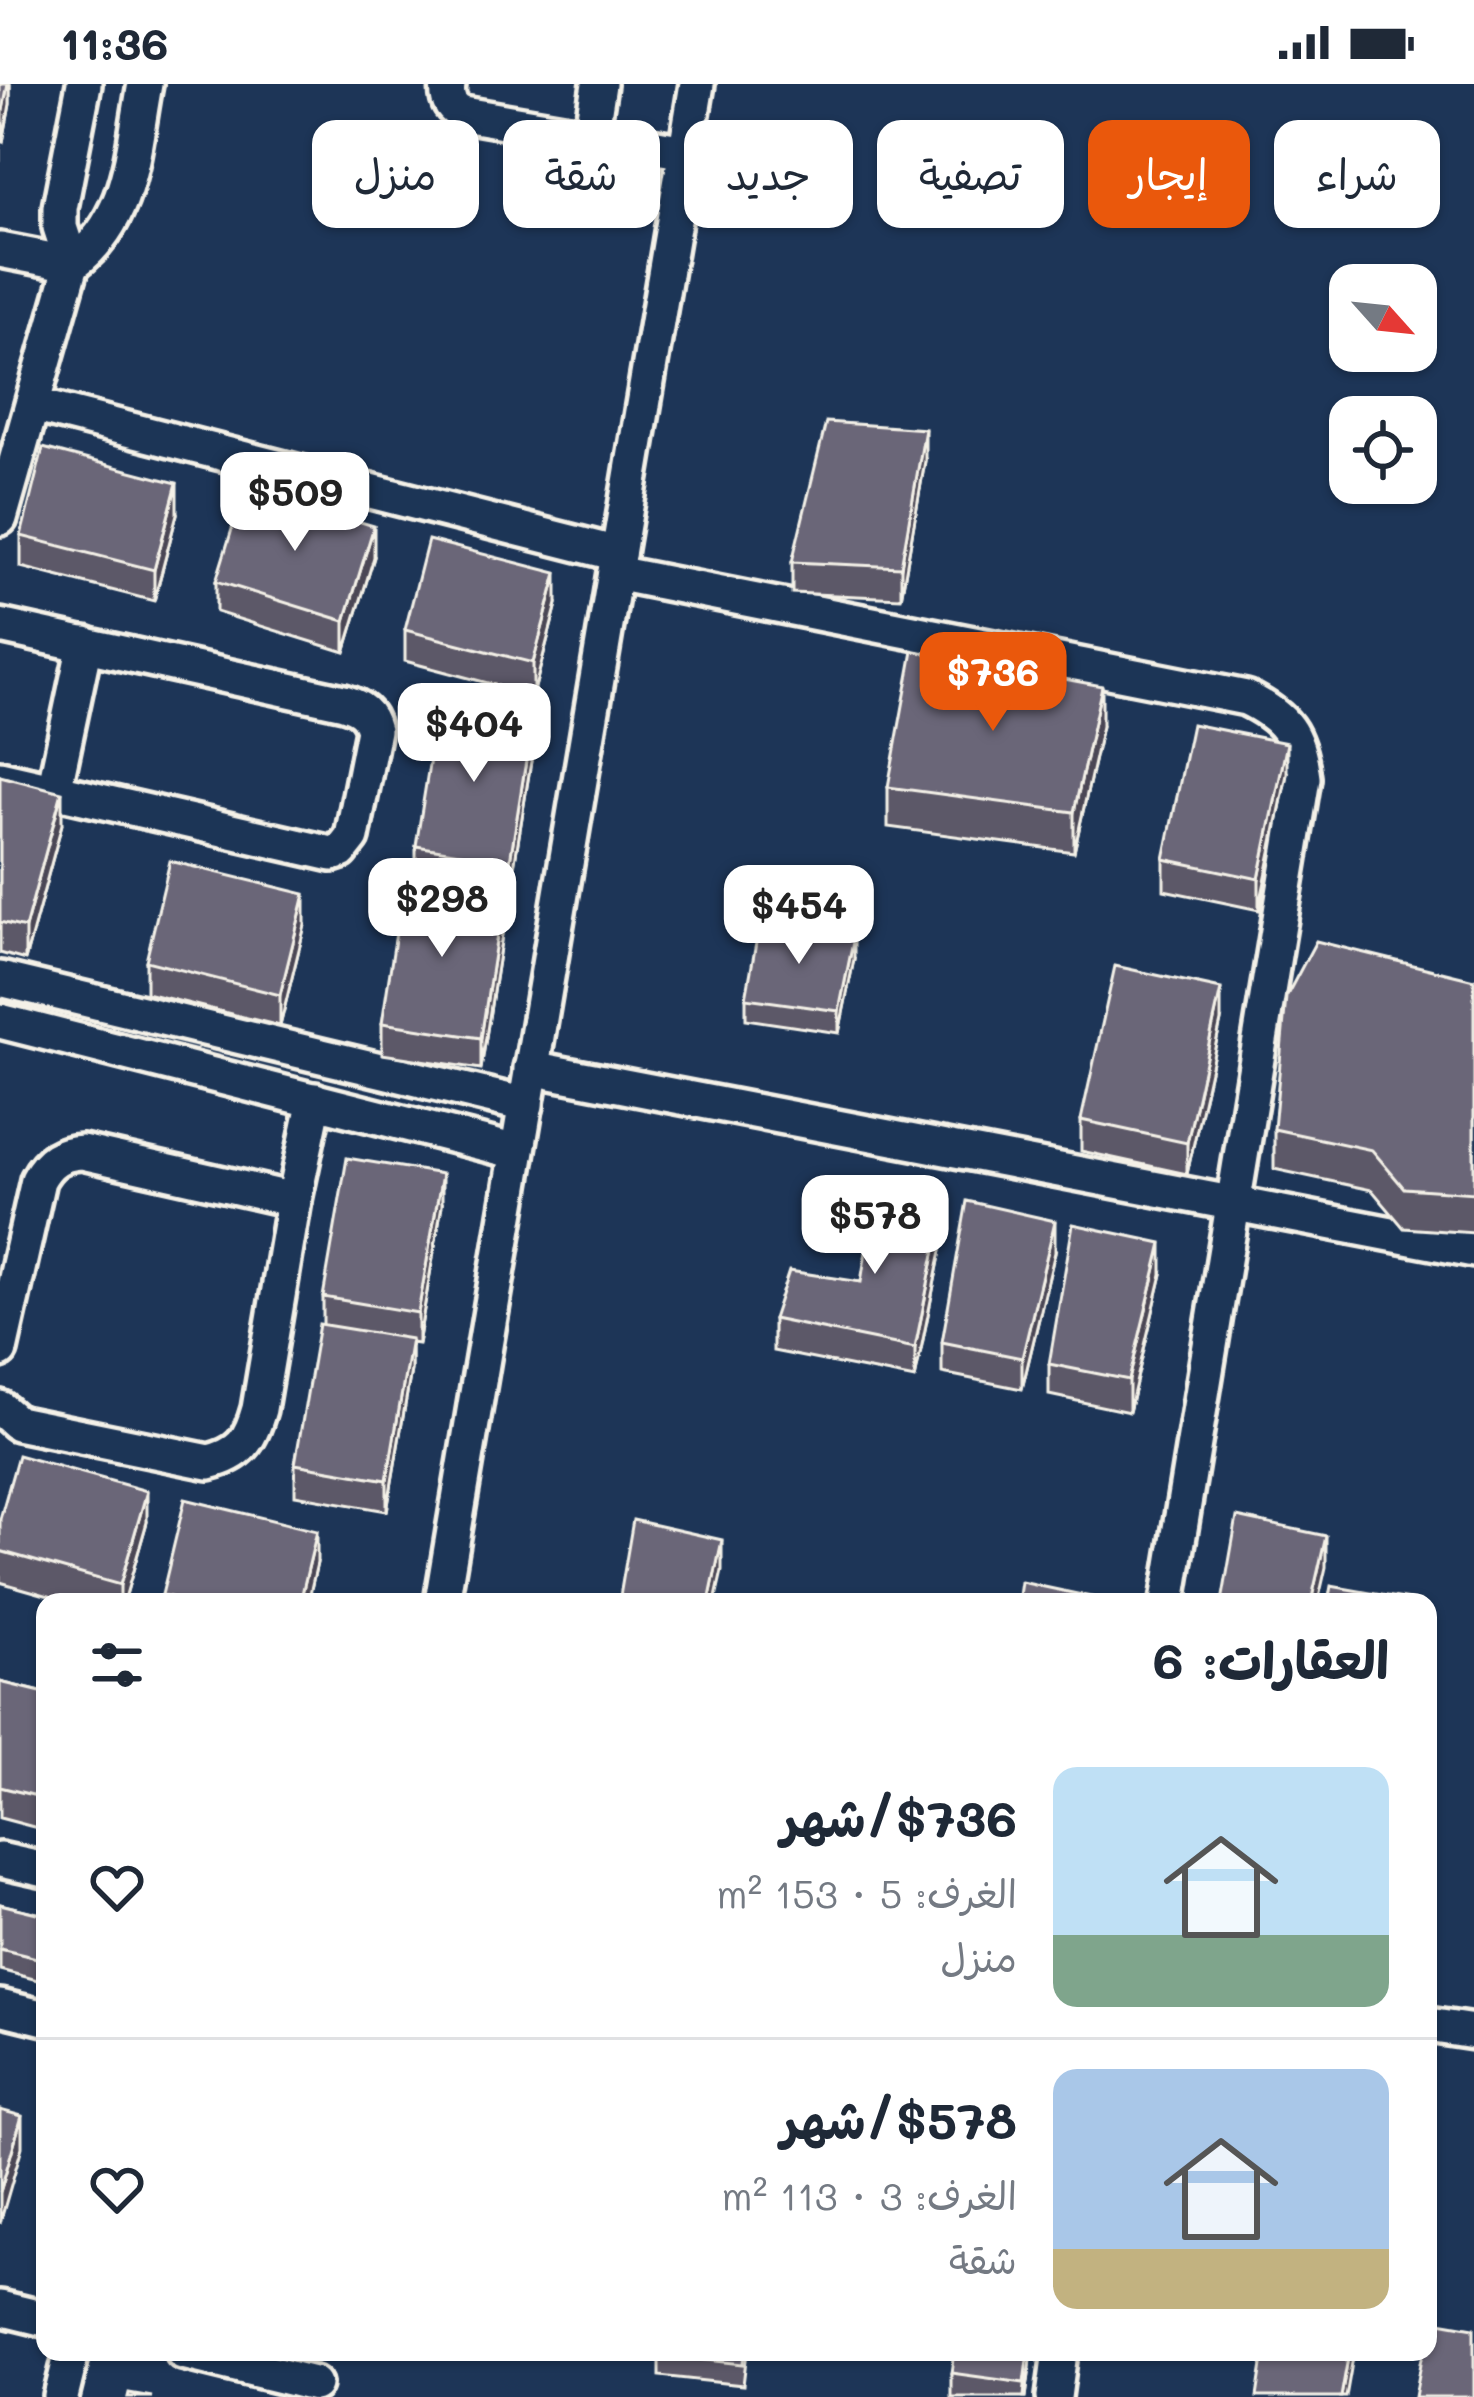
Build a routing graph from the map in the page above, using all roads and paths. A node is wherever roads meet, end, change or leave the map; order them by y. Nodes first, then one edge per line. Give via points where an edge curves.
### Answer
1 (84, 84) edge
2 (145, 84) edge
3 (448, 84) edge
4 (599, 84) edge
5 (697, 84) edge
6 (593, 120) edge
7 (691, 120) edge
8 (503, 122) edge
9 (684, 164) edge
10 (0, 250) edge
11 (72, 264) junction
12 (33, 405) junction
13 (11, 438) edge
14 (0, 518) edge
15 (616, 564) junction
16 (0, 626) edge
17 (85, 644) junction
18 (0, 778) edge
19 (54, 790) junction
20 (0, 979) edge
21 (0, 1021) edge
22 (531, 1068) junction
23 (315, 1100) junction
24 (526, 1105) junction
25 (517, 1151) junction
26 (294, 1200) junction
27 (1233, 1204) junction
28 (1474, 1250) edge
29 (0, 1350) edge
30 (0, 1408) edge
31 (443, 1593) edge
32 (1169, 1593) edge
33 (0, 1860) edge
34 (36, 1868) edge
35 (0, 2007) edge
36 (36, 2016) edge
37 (1437, 2026) edge
38 (1474, 2032) edge
39 (0, 2308) edge
40 (36, 2317) edge
41 (70, 2361) edge
42 (229, 2361) edge
43 (1059, 2361) edge
44 (315, 2378) edge
45 (61, 2397) edge
46 (1054, 2397) edge

1 - 11 street via 60,208
2 - 11 street via 121,203 101,238
3 - 8 street via 449,103 463,115
4 - 6 street
5 - 7 street
9 - 15 street
10 - 11 street
11 - 12 street
12 - 13 street
12 - 15 street
13 - 14 street
15 - 22 street
15 - 27 street via 1246,698 1288,728 1303,778
16 - 17 street
17 - 19 street
17 - 19 street via 364,711 374,730 355,827 348,845 332,854
18 - 19 street
20 - 24 street
21 - 23 street
22 - 24 street
22 - 27 street
23 - 25 street
23 - 26 street
24 - 25 street
25 - 31 street
26 - 29 street via 82,1152 55,1158 38,1180
26 - 30 street via 254,1428 228,1457 189,1459 30,1426
27 - 28 street
27 - 32 street
33 - 34 street
35 - 36 street
37 - 38 street
39 - 40 street
41 - 45 street
42 - 44 street
43 - 46 street

